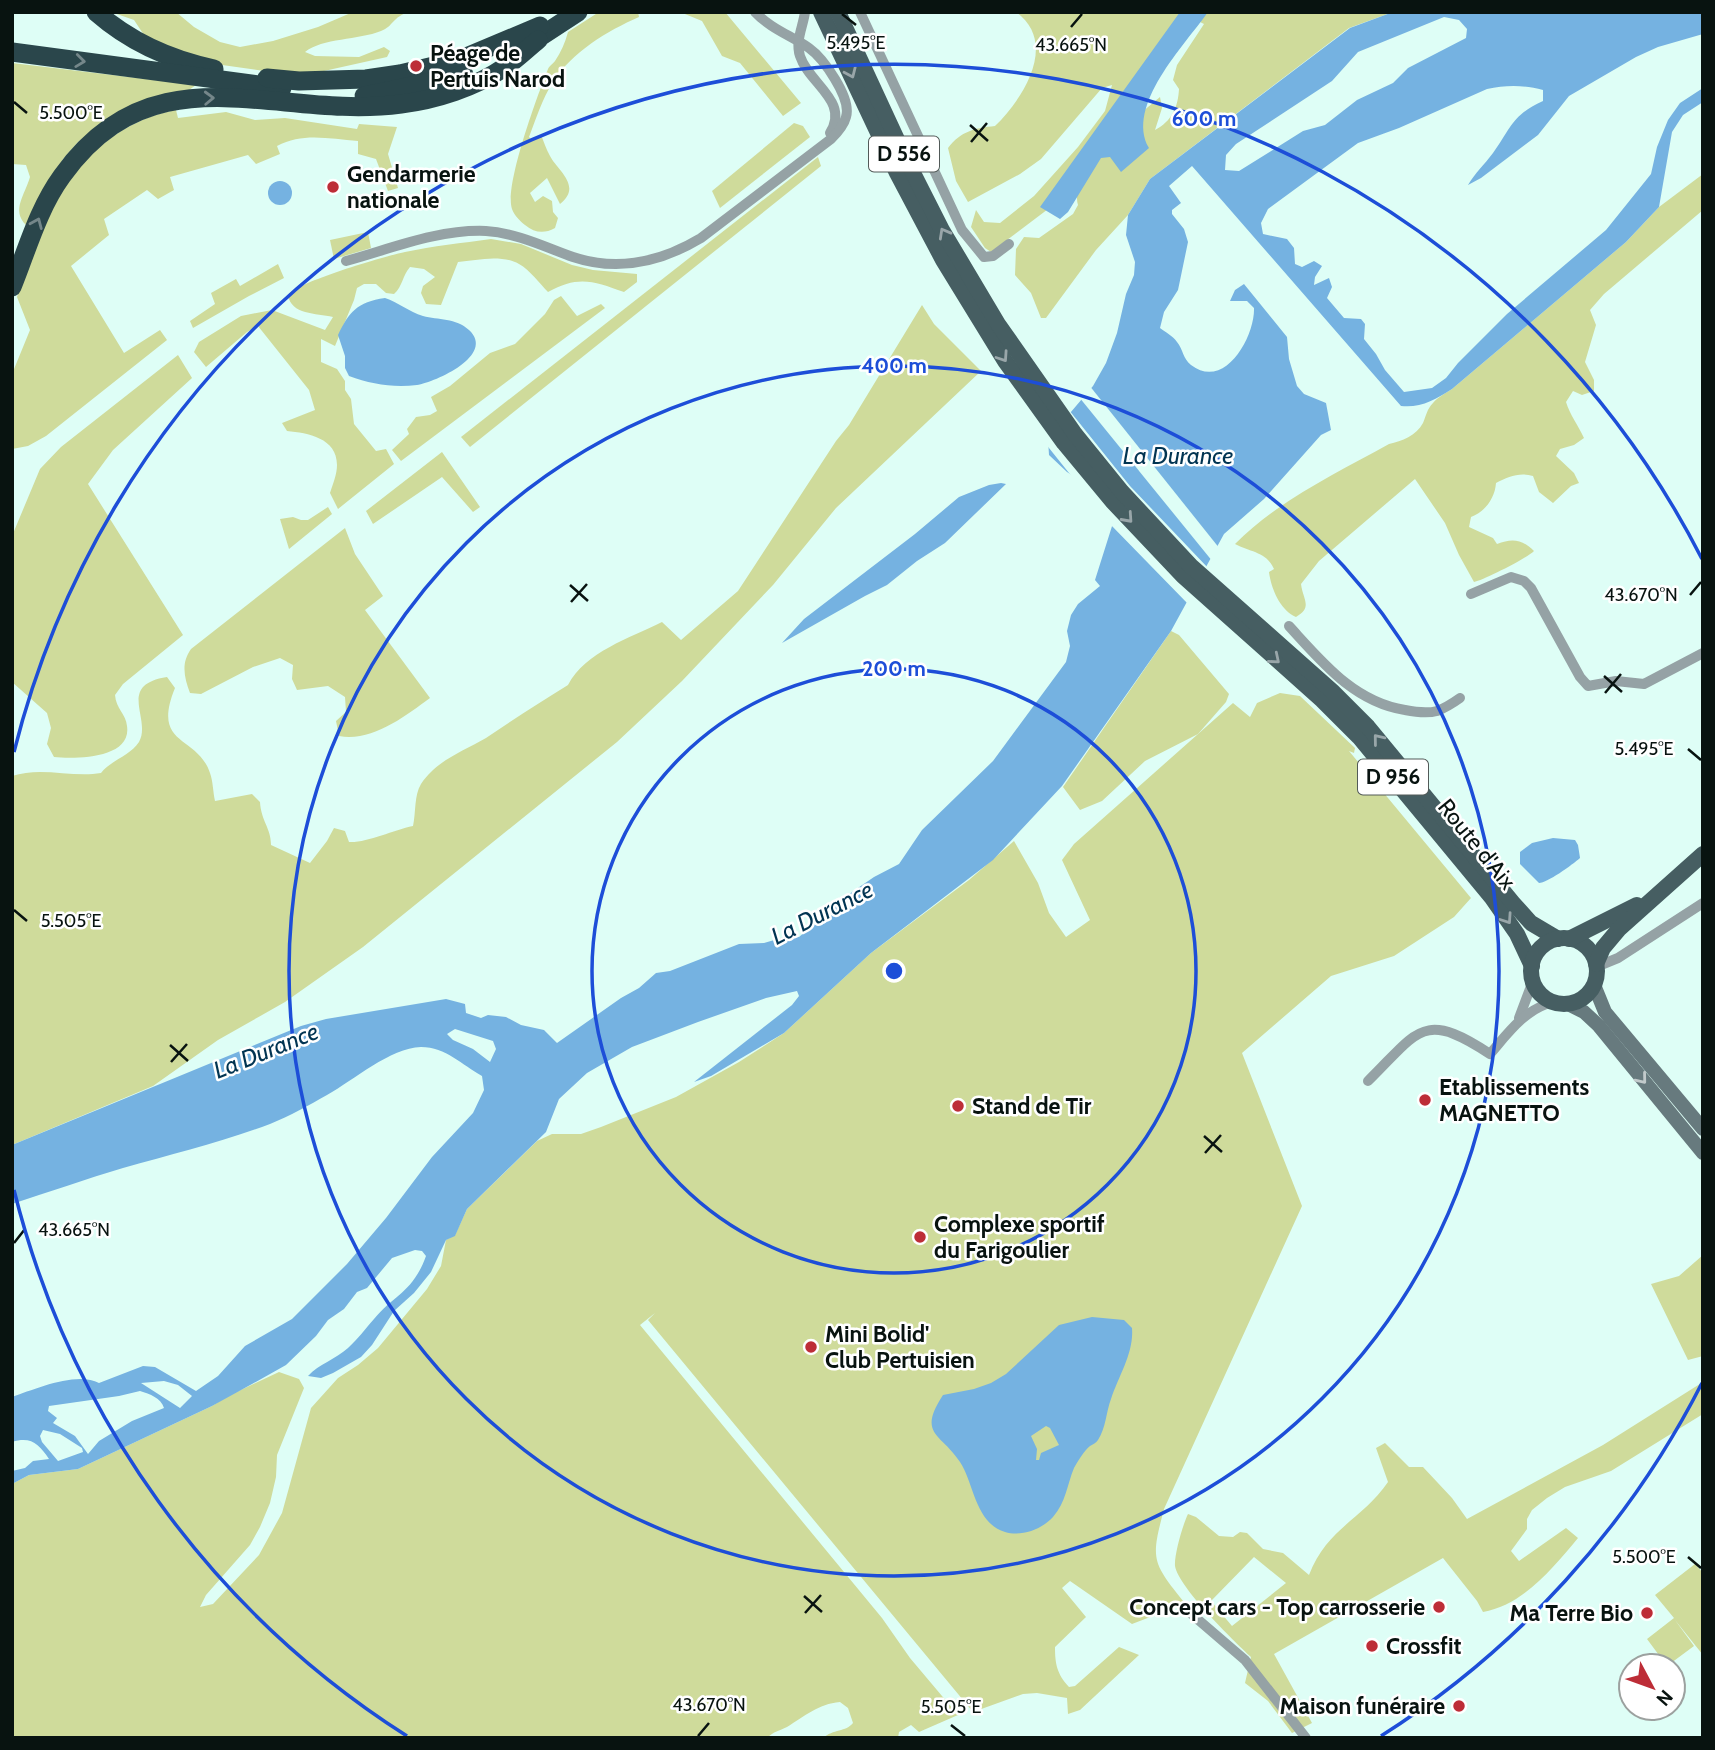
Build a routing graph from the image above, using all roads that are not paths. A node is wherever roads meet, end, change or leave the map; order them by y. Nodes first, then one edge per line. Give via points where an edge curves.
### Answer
1 (96, 12) edge
2 (564, 12) edge
3 (578, 12) edge
4 (755, 12) edge
5 (805, 12) edge
6 (821, 12) edge
7 (838, 12) edge
8 (860, 12) edge
9 (538, 40) junction
10 (798, 41) junction
11 (505, 49) junction
12 (12, 52) edge
13 (811, 153) junction
14 (1009, 244) dead end
15 (346, 261) dead end
16 (12, 287) edge
17 (972, 295) junction
18 (1089, 463) joint
19 (1471, 594) dead end
20 (1228, 609) junction
21 (1289, 626) dead end
22 (1703, 653) edge
23 (1460, 698) dead end
24 (1703, 854) edge
25 (1658, 895) junction
26 (1703, 903) edge
27 (1563, 939) junction
28 (1596, 965) junction
29 (1532, 974) junction
30 (1594, 985) junction
31 (1560, 1003) junction
32 (1516, 1024) junction
33 (1368, 1081) dead end
34 (1703, 1129) edge
35 (1703, 1153) edge
36 (1188, 1611) dead end
37 (1306, 1738) edge

1 - 11 highway via 159,51 199,66 275,79 332,79 429,56
2 - 11 highway
3 - 9 highway
4 - 10 street via 769,26
5 - 10 street
6 -> 17 main road, D 556 via 911,201
17 -> 7 main road, D 556
8 - 14 street via 962,230 984,257
9 - 11 highway
16 -> 9 highway via 44,206 61,178 97,137 127,118 171,102 202,97 350,106 409,103 490,76
10 - 13 street via 800,56 831,101 836,118 828,136
10 - 13 street via 818,56 847,108 837,132
12 -> 11 highway via 283,88 333,90 364,88
13 - 15 street via 701,238 653,261 621,264 576,258 486,231 438,236
17 - 18 main road, D 556 via 1030,371
18 - 20 main road, D 956
19 - 22 street via 1511,577 1524,581 1588,685 1644,684
27 -> 20 main road, Route d'Aix / D 956 via 1531,923 1353,710
20 -> 29 main road, Route d'Aix / D 956 via 1359,737 1492,898 1517,934
21 - 23 street via 1335,676 1369,698 1422,713 1438,711
24 - 25 main road
25 - 27 main road
25 - 28 main road via 1619,929
26 - 28 street via 1618,958
27 - 28 main road via 1583,945
27 - 29 main road via 1543,946
28 - 30 main road
29 - 31 main road via 1540,994
29 - 32 street
30 - 31 main road via 1584,998
30 - 34 main road via 1605,1012
31 - 32 street via 1537,1007
31 -> 35 main road via 1584,1012 1599,1026
32 - 33 street via 1490,1054 1446,1030 1423,1031
36 - 37 street via 1251,1666

